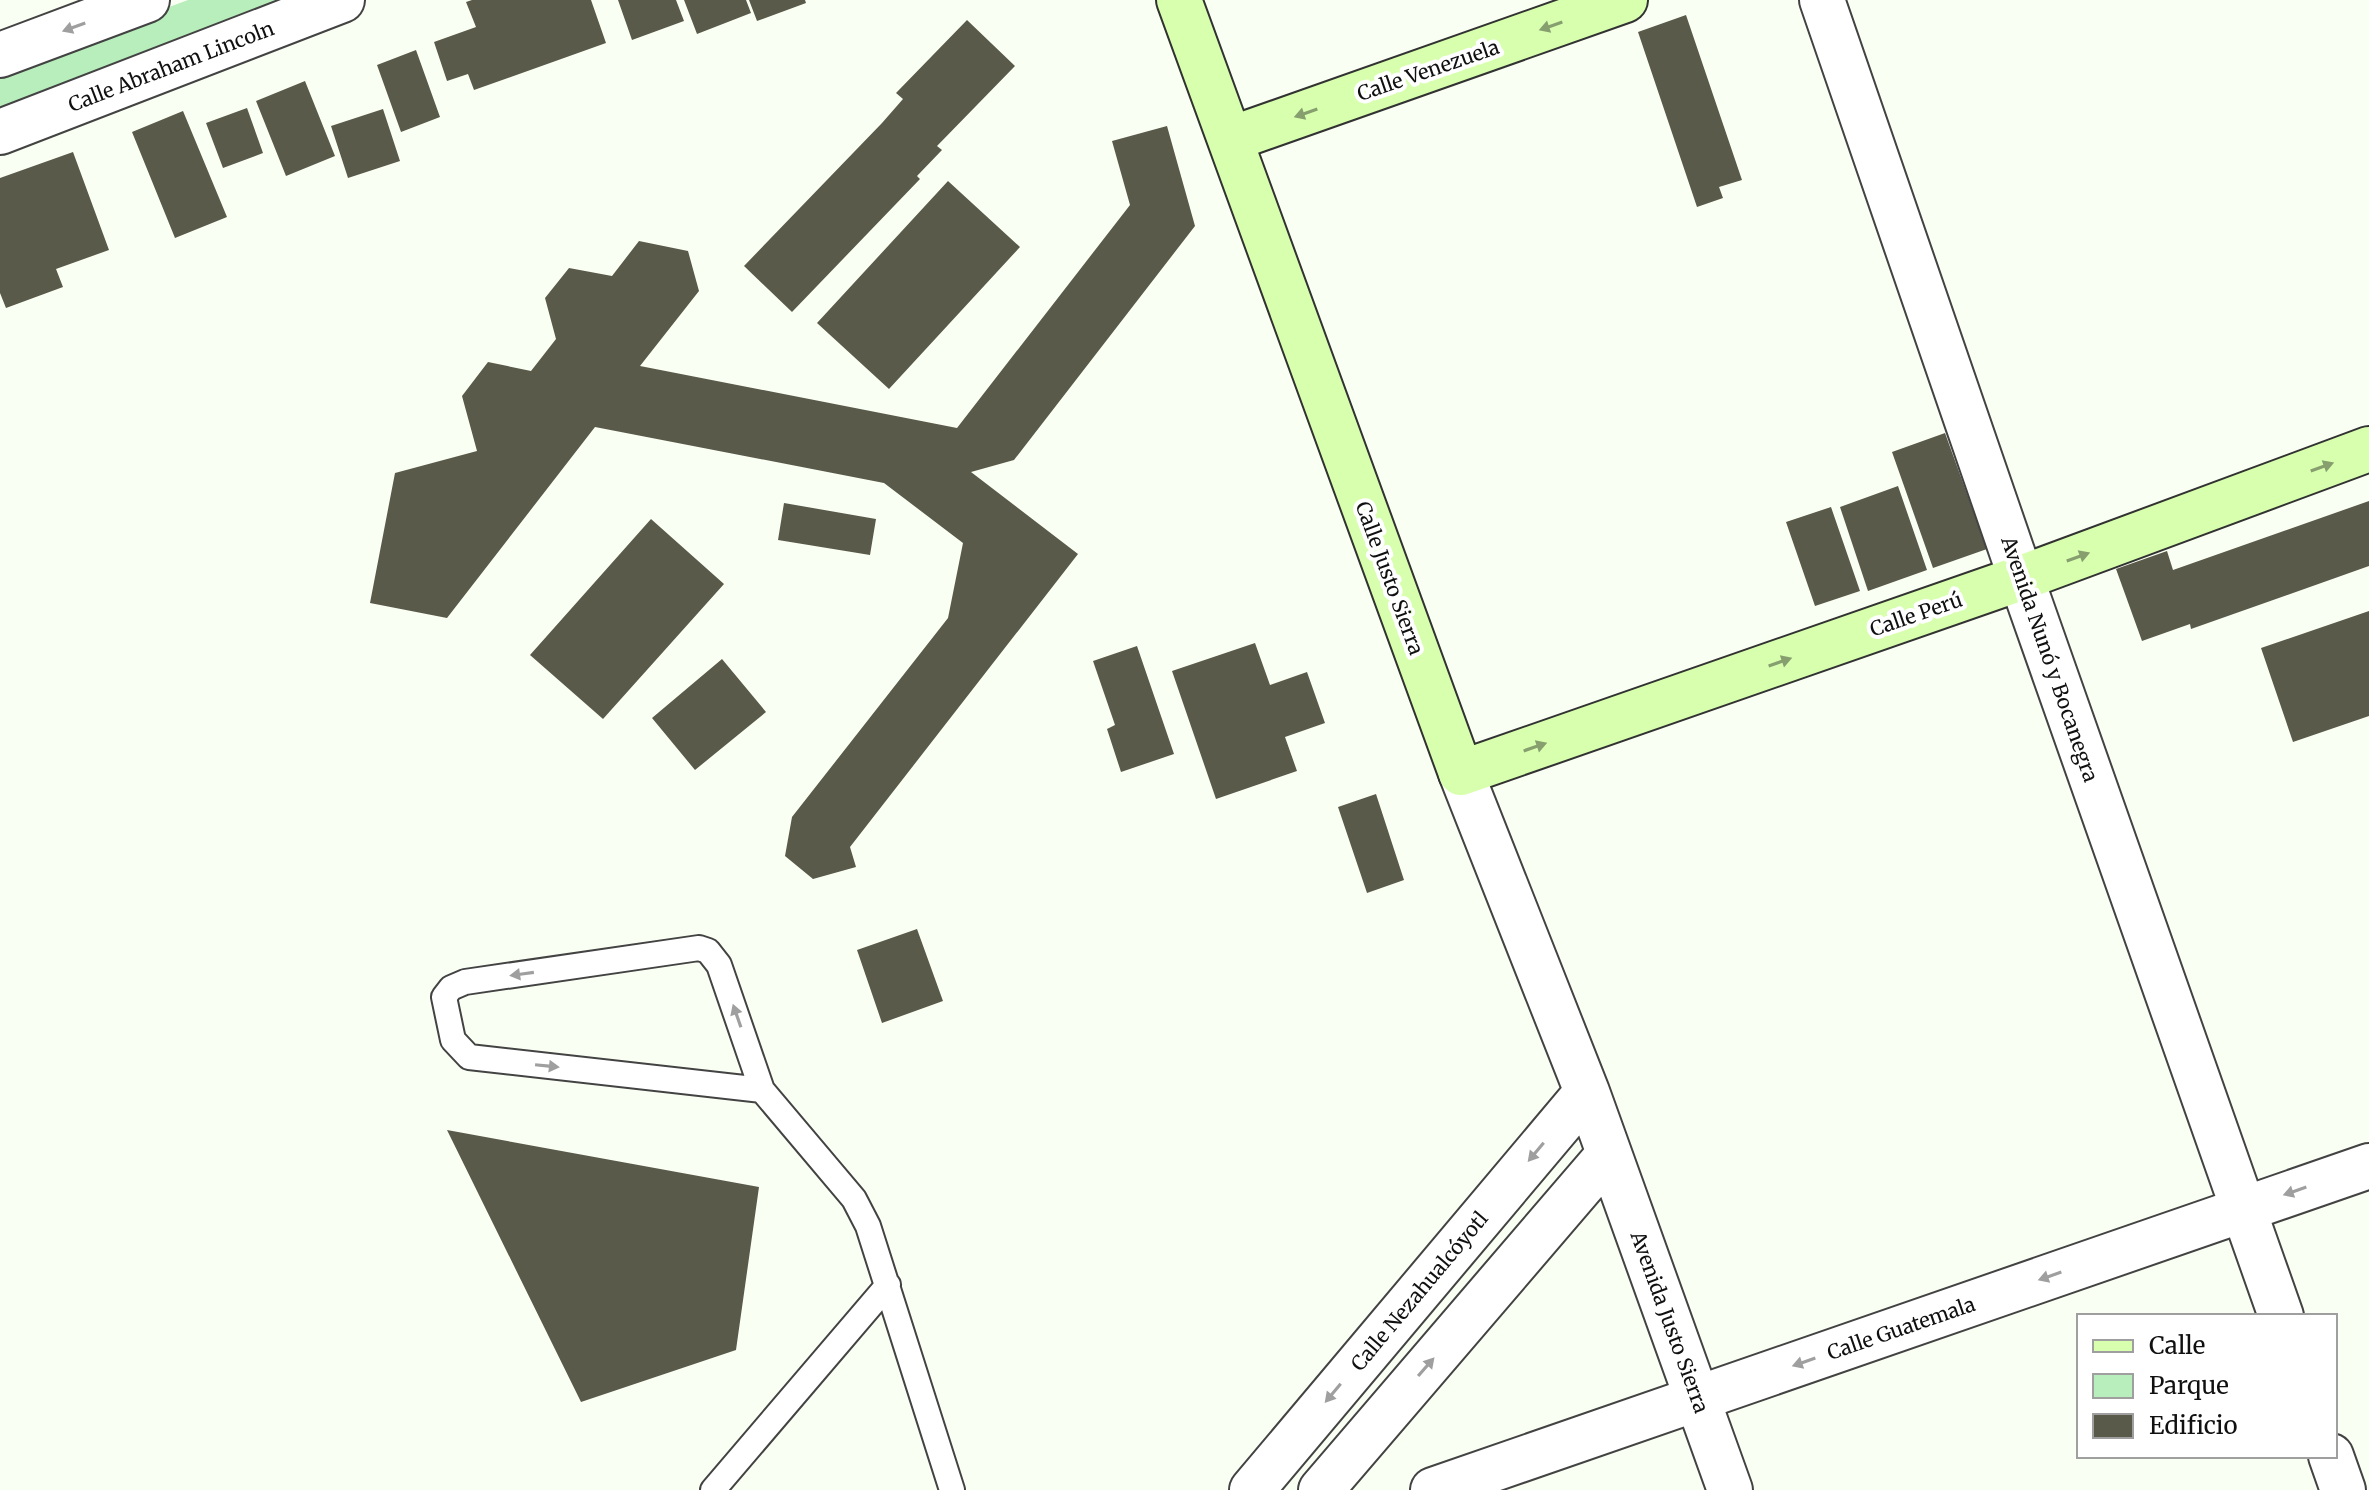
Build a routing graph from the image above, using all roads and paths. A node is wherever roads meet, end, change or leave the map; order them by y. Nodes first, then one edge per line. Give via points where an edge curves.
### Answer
1 (147, 0) edge
2 (342, 0) edge
3 (1179, 0) edge
4 (1625, 0) edge
5 (1822, 0) edge
6 (287, 10) edge
7 (0, 55) edge
8 (0, 132) edge
9 (1231, 139) junction
10 (2369, 449) edge
11 (2021, 578) junction
12 (1461, 773) junction
13 (762, 1090) junction
14 (1587, 1092) junction
15 (1609, 1154) junction
16 (2369, 1166) edge
17 (2243, 1209) junction
18 (888, 1285) junction
19 (2280, 1314) edge
20 (1698, 1399) junction
21 (2332, 1458) edge
22 (713, 1490) edge
23 (952, 1490) edge
24 (1252, 1490) edge
25 (1321, 1490) edge
26 (1433, 1490) edge
27 (1730, 1490) edge
28 (2343, 1490) edge

1 -> 7 street
2 - 6 street, Calle Abraham Lincoln
3 - 9 main road, Calle Justo Sierra
4 -> 9 main road, Calle Venezuela
5 - 11 street, Avenida Nunó y Bocanegra
6 - 8 street, Calle Abraham Lincoln
9 - 12 main road, Calle Justo Sierra
11 -> 10 main road, Calle Perú
12 -> 11 main road, Calle Perú
11 - 17 street, Avenida Nunó y Bocanegra
12 - 14 street, Calle Justo Sierra
13 -> 13 lane via 719,965 699,948 465,982 444,997 453,1040 469,1057
13 - 18 lane via 854,1199
14 - 15 street, Calle Justo Sierra
14 -> 24 street, Calle Nezahualcóyotl
15 - 20 street, Avenida Justo Sierra
25 -> 15 street
16 -> 17 street, Calle Guatemala
17 - 19 street, Avenida Nunó y Bocanegra
17 -> 20 street, Calle Guatemala
18 - 22 lane
18 - 23 lane
20 - 26 street, Calle Guatemala
20 - 27 street, Avenida Justo Sierra
21 - 28 street

